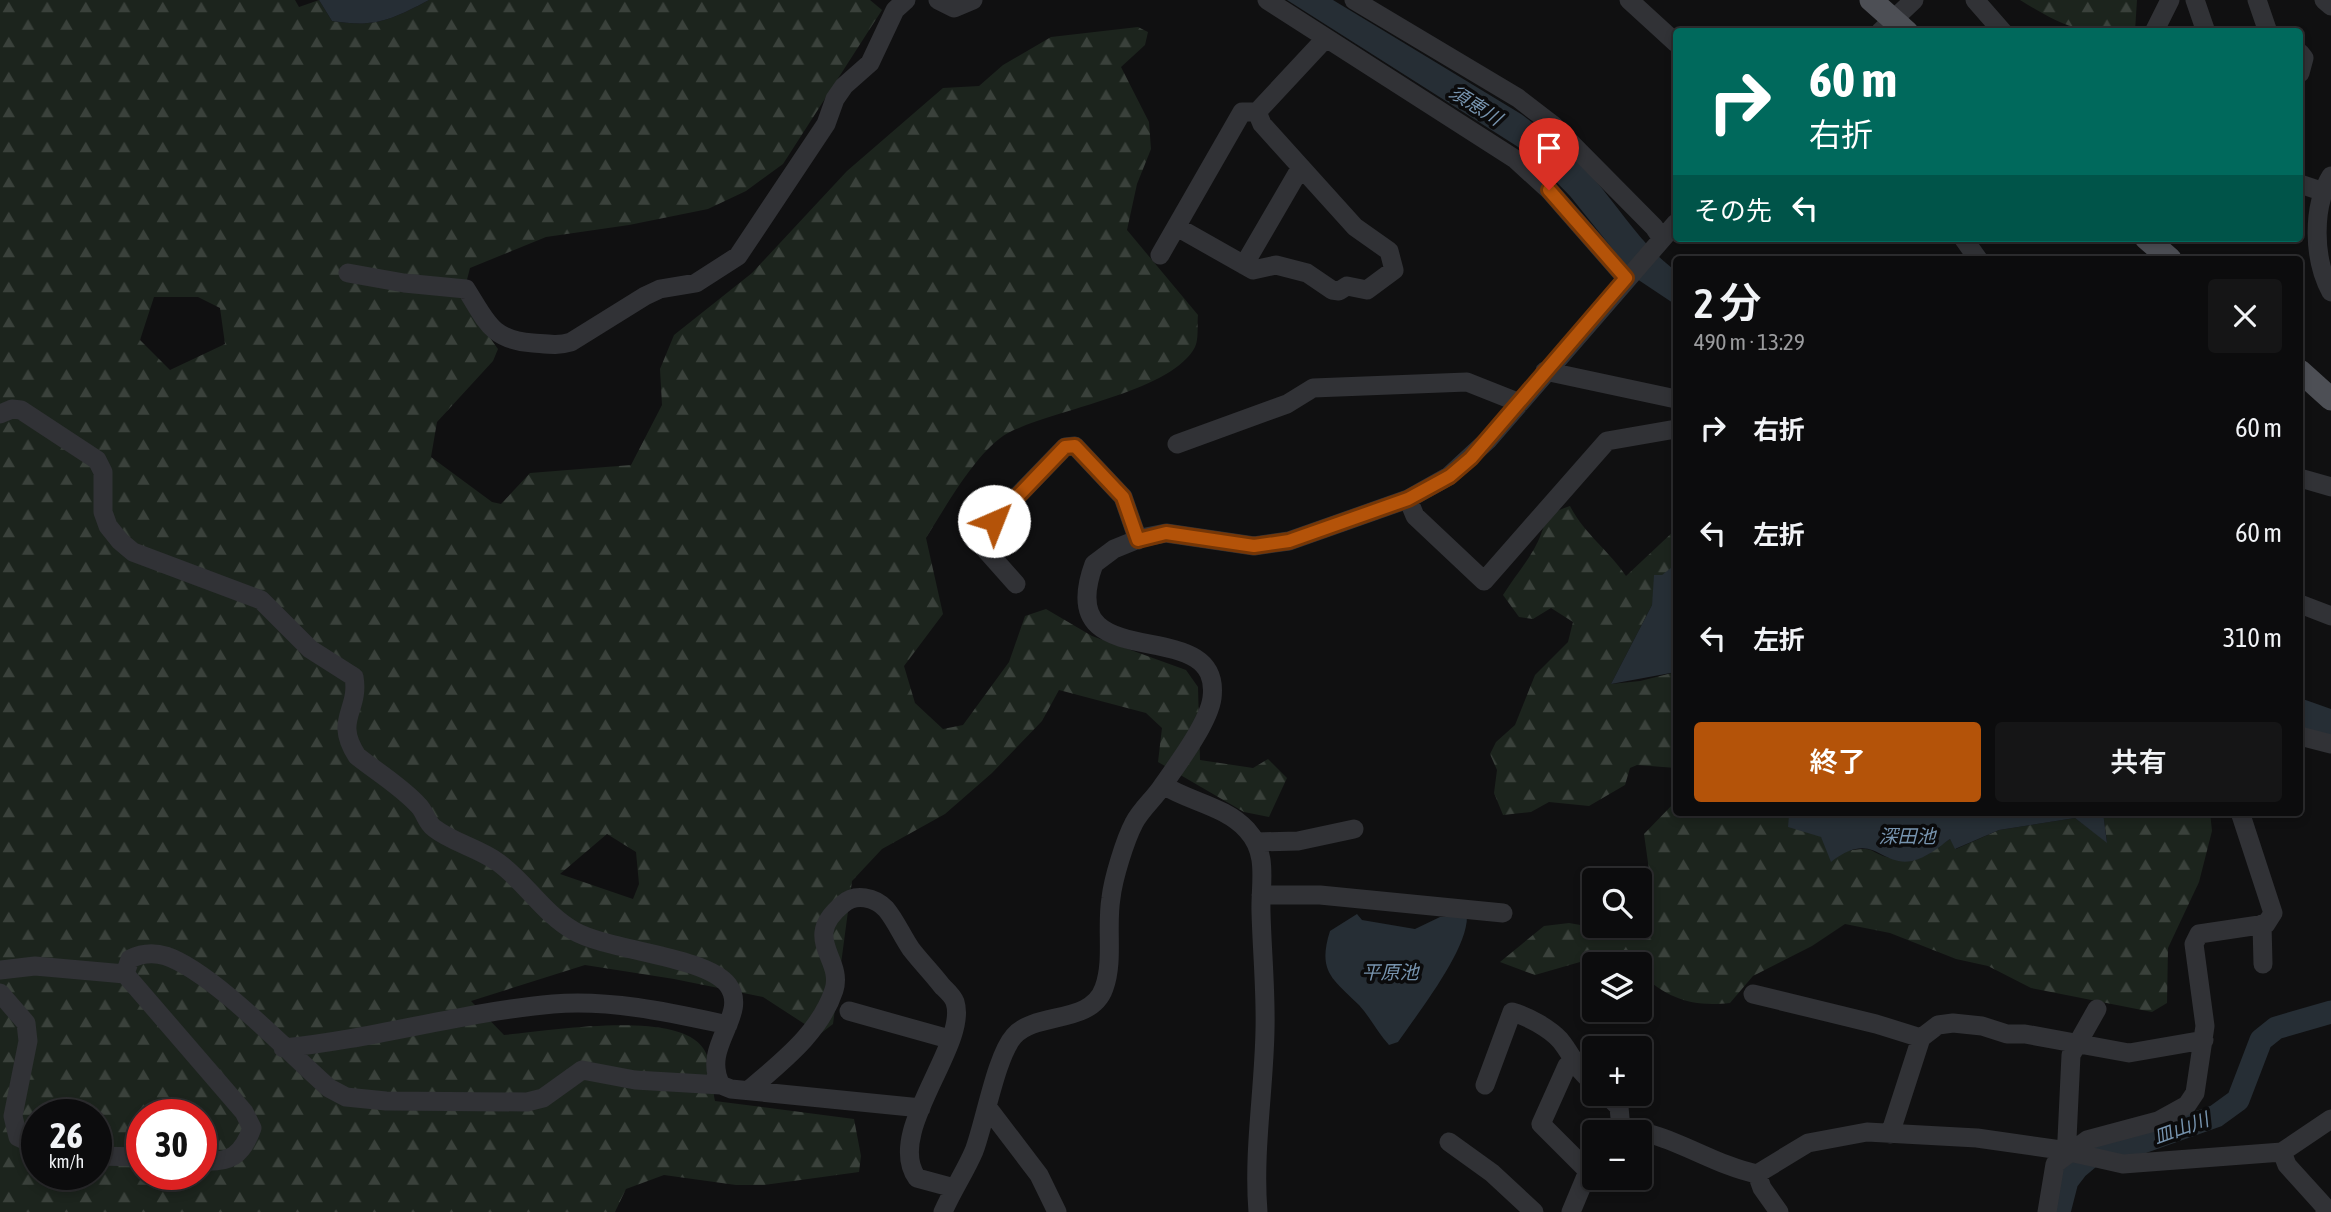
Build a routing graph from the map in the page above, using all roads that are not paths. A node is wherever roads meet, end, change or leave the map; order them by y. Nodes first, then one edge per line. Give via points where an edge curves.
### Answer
1 (906, 0) edge
2 (938, 0) edge
3 (973, 0) edge
4 (1266, 0) edge
5 (1354, 0) edge
6 (1629, 0) edge
7 (1871, 0) edge
8 (1914, 0) edge
9 (1975, 0) edge
10 (2170, 0) edge
11 (2195, 0) edge
12 (2257, 0) edge
13 (2324, 0) edge
14 (2331, 6) edge
15 (1894, 28) edge
16 (2000, 28) edge
17 (2156, 28) edge
18 (2205, 28) edge
19 (2267, 28) edge
20 (1325, 39) junction
21 (1673, 40) edge
22 (1257, 113) junction
23 (1301, 167) junction
24 (2303, 184) edge
25 (2326, 184) edge
26 (1673, 226) edge
27 (1177, 227) junction
28 (1659, 242) junction
29 (2151, 242) edge
30 (1160, 255) dead end
31 (2167, 256) edge
32 (1244, 265) junction
33 (348, 273) dead end
34 (1628, 277) junction
35 (2331, 292) edge
36 (1545, 371) junction
37 (2303, 374) edge
38 (1673, 398) edge
39 (2331, 399) edge
40 (1520, 403) junction
41 (0, 414) edge
42 (1673, 430) edge
43 (1177, 444) dead end
44 (2303, 479) edge
45 (2331, 487) edge
46 (1408, 499) junction
47 (1138, 540) junction
48 (1016, 584) dead end
49 (2303, 605) edge
50 (2331, 616) edge
51 (2303, 737) edge
52 (2331, 744) edge
53 (1163, 786) junction
54 (2240, 816) edge
55 (1354, 829) dead end
56 (1255, 842) junction
57 (1261, 895) junction
58 (1503, 913) dead end
59 (2262, 925) junction
60 (2263, 964) dead end
61 (0, 970) edge
62 (125, 974) junction
63 (0, 993) edge
64 (1753, 994) dead end
65 (2097, 1009) dead end
66 (849, 1011) dead end
67 (728, 1025) junction
68 (1921, 1038) junction
69 (949, 1039) junction
70 (2204, 1040) junction
71 (2076, 1043) junction
72 (283, 1048) junction
73 (1573, 1062) junction
74 (1582, 1075) edge
75 (721, 1085) junction
76 (1485, 1085) dead end
77 (748, 1090) junction
78 (921, 1108) junction
79 (988, 1108) junction
80 (2331, 1119) edge
81 (1890, 1133) junction
82 (1652, 1135) edge
83 (21, 1138) edge
84 (1449, 1142) dead end
85 (2282, 1152) junction
86 (2070, 1153) junction
87 (1582, 1157) edge
88 (217, 1163) edge
89 (1758, 1174) junction
90 (1582, 1186) edge
91 (954, 1188) junction
92 (1769, 1209) edge
93 (943, 1212) edge
94 (1057, 1212) edge
95 (1258, 1212) edge
96 (1534, 1212) edge
97 (1571, 1212) edge
98 (2047, 1212) edge
99 (2325, 1212) edge

1 - 33 street via 895,10 870,63 835,99 826,124 738,256 696,283 660,289 559,345 502,338 493,332 466,289
2 - 3 street via 954,8
4 - 20 street
5 - 28 street via 1518,98 1553,125 1654,227
6 - 21 street
7 - 15 main road
8 - 15 street
9 - 16 street
10 - 17 street
11 - 18 street
12 - 19 street
13 - 14 street
20 - 22 street
20 - 34 street via 1515,159
22 - 23 street
22 - 27 street via 1242,112
23 - 32 street
23 - 32 street via 1355,227 1389,251 1394,270 1367,290 1347,286 1339,291 1307,273 1276,265 1253,270
24 - 25 street
25 - 35 street via 2318,238 2322,270
26 - 28 street
27 - 30 street
27 - 32 street
28 - 34 street
29 - 31 main road
34 - 36 street
36 - 38 street
36 - 40 street
37 - 39 main road
40 - 43 street via 1468,382 1313,387 1287,404
40 - 46 street via 1471,458 1450,476
41 - 67 street via 22,410 97,460 103,472 103,512 108,526 133,552 261,600 310,649 354,677 345,731 349,745 357,757 420,806 430,825 500,864 572,930 720,978 733,997
42 - 46 street via 1607,441 1484,581 1415,516
44 - 45 street
46 - 47 street via 1289,541 1254,546 1166,533
47 - 48 street via 1123,497 1075,446 1065,447 976,539
47 - 53 street via 1114,549 1094,564 1085,598 1100,629 1118,638 1185,651 1204,665 1211,680 1212,699 1202,725
49 - 50 street
51 - 52 street
53 - 56 street via 1229,814
53 - 79 street via 1134,822 1111,897 1104,989 1091,1004 1025,1027 1013,1037
54 - 59 street via 2273,913
55 - 56 street via 1298,841
56 - 57 street via 1263,868
57 - 58 street via 1320,895
57 - 95 street via 1265,1029
59 - 60 street
59 - 70 street via 2199,934 2194,944
61 - 62 street via 35,966
62 - 72 street via 130,959 143,953 174,960 214,984
62 - 88 street via 244,1112 252,1128 237,1156
63 - 83 street via 26,1023 28,1041 13,1116
64 - 68 street
65 - 71 street
66 - 69 street
67 - 72 street via 650,1009 556,1003
67 - 75 street via 714,1057 714,1072
68 - 71 street via 1938,1025 1953,1023
68 - 81 street
69 - 77 street via 956,1015 954,1000 882,905 856,898 844,902 827,921 823,939 836,975 829,1003 802,1042
69 - 78 street
70 - 71 street via 2129,1052
70 - 86 street via 2194,1093 2187,1105 2158,1121 2087,1140
71 - 86 street via 2071,1055
72 - 75 street via 346,1097 386,1101 527,1102 543,1098 582,1070 635,1080
73 - 74 street
73 - 76 street via 1559,1039 1511,1012
73 - 87 street via 1541,1124
75 - 77 street
77 - 78 street
78 - 91 street via 910,1147 911,1169 916,1178
79 - 91 street
79 - 94 street via 1038,1175
80 - 85 street
81 - 86 street via 1977,1138
81 - 89 street via 1820,1139
82 - 89 street via 1734,1169
84 - 96 street
85 - 86 street via 2123,1164
85 - 99 street via 2287,1165
86 - 98 street via 2055,1164
89 - 92 street
90 - 97 street
91 - 93 street

